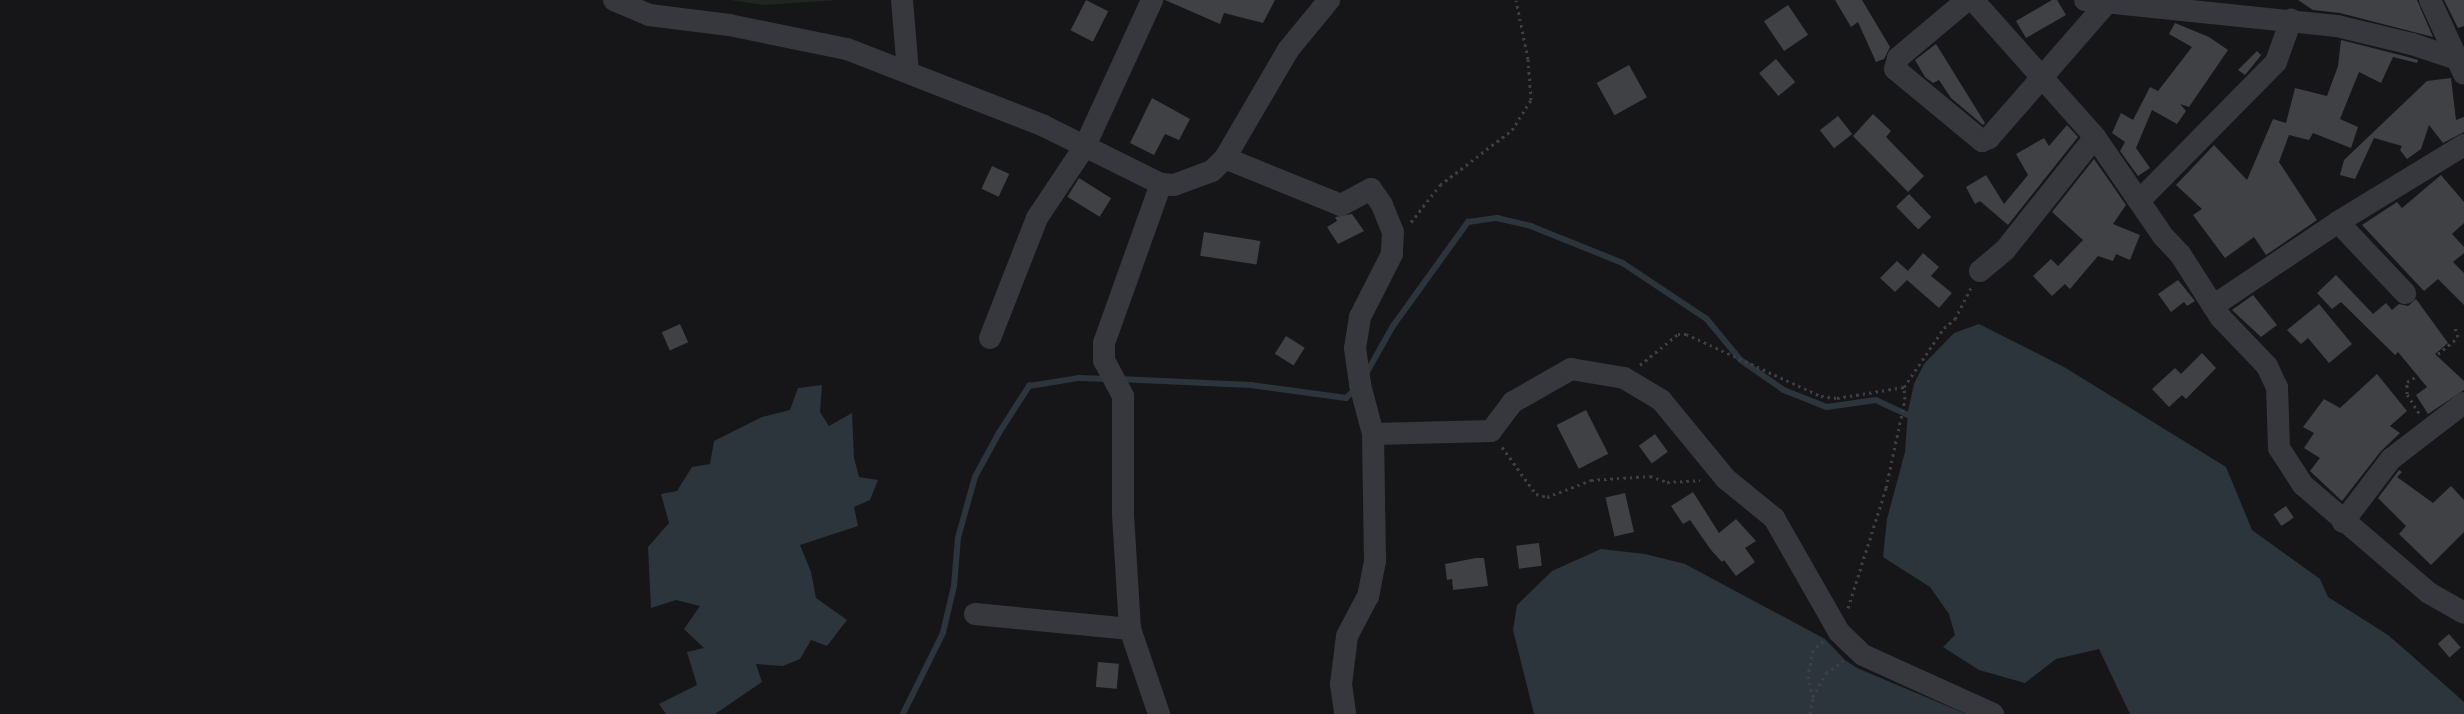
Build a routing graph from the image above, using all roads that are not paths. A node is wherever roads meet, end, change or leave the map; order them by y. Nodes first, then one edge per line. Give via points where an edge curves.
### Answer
1 (614, 0) edge
2 (902, 0) edge
3 (1152, 0) edge
4 (1329, 0) edge
5 (1967, 0) edge
6 (1973, 0) edge
7 (2430, 0) edge
8 (2106, 2) edge
9 (2206, 5) edge
10 (2291, 20) junction
11 (2460, 66) edge
12 (908, 72) junction
13 (2042, 76) junction
14 (2095, 136) junction
15 (1085, 146) junction
16 (2463, 149) edge
17 (1225, 158) junction
18 (1161, 184) junction
19 (2139, 201) junction
20 (2338, 222) junction
21 (1980, 271) road end
22 (2406, 293) dead end
23 (2213, 306) junction
24 (990, 338) dead end
25 (2464, 402) edge
26 (1373, 434) junction
27 (2343, 522) junction
28 (2464, 613) edge
29 (975, 614) dead end
30 (1130, 629) junction
31 (1159, 714) edge
32 (1344, 714) edge
33 (1993, 714) edge

1 - 12 street via 649,15 847,48
2 - 12 street
3 - 15 street
4 - 17 street via 1288,50
5 - 13 street via 1898,58 1895,70 1898,75 1982,141 1990,138
6 - 13 street
7 - 11 street
8 - 9 street
8 - 13 street
9 - 10 street
10 - 11 street via 2360,30
10 - 19 street via 2276,62
12 - 15 street via 1044,126
13 - 14 street
14 - 19 street
14 - 21 street via 2005,250
15 - 18 street
15 - 24 street via 1037,218
16 - 20 street
17 - 18 street via 1212,171 1194,180 1174,185
17 - 26 street via 1341,205 1372,189 1382,205 1394,244 1360,317 1355,348 1360,385
18 - 30 street via 1104,343 1104,361 1123,396 1123,513
19 - 23 street via 2180,254
20 - 22 street
20 - 23 street
23 - 27 street via 2267,366 2278,387 2276,423 2282,456 2303,485
25 - 27 street via 2391,459
26 - 32 street via 1375,561 1368,596 1347,636 1341,684
26 - 33 street via 1491,431 1513,402 1571,369 1624,378 1661,400 1726,479 1774,518 1832,636 1863,655
27 - 28 street via 2429,593
29 - 30 street
30 - 31 street

